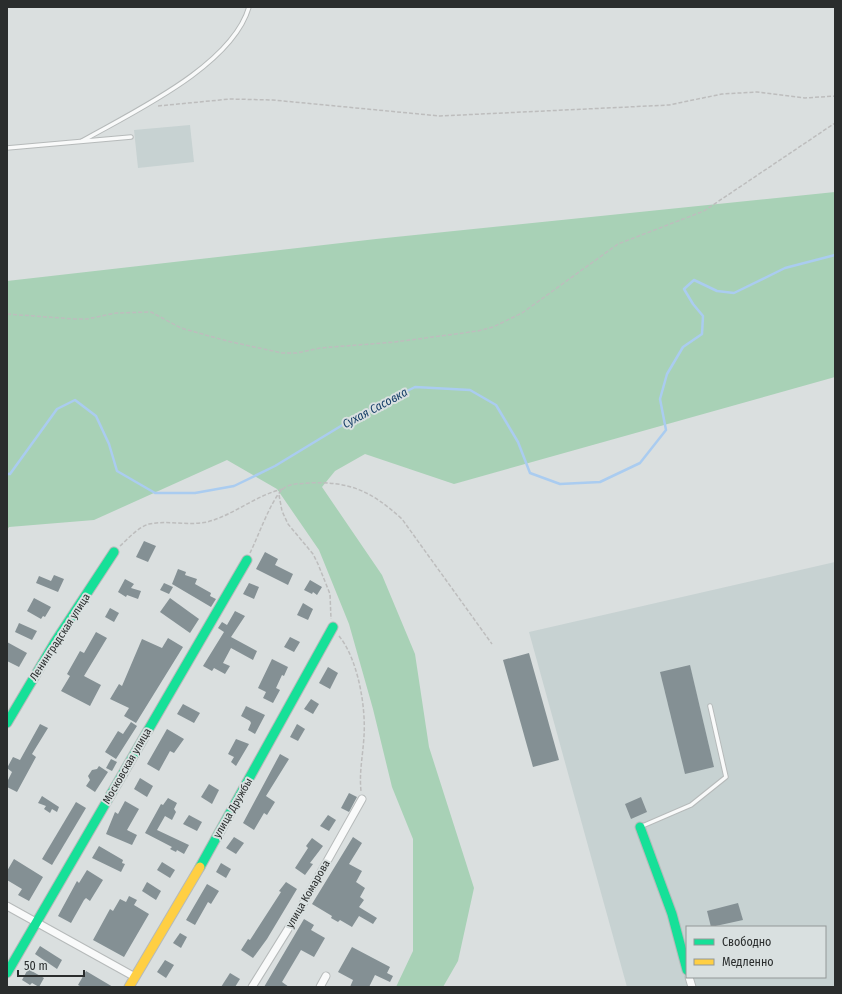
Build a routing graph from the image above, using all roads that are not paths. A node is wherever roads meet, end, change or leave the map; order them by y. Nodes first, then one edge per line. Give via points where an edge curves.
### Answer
1 (249, 7) edge
2 (131, 137) dead end
3 (82, 141) junction
4 (7, 148) edge
5 (114, 552) road end
6 (247, 560) road end
7 (333, 627) dead end
8 (710, 706) dead end
9 (7, 723) edge
10 (362, 799) dead end
11 (640, 827) joint
12 (7, 906) edge
13 (37, 923) junction
14 (686, 966) edge
15 (7, 973) edge
16 (326, 976) dead end
17 (136, 977) junction
18 (129, 987) edge
19 (252, 987) edge
20 (320, 987) edge

1 - 3 lane via 235,34 191,77
2 - 3 lane
3 - 4 lane
5 - 9 street, Ленинградская улица via 54,642
6 - 13 street, Московская улица
7 - 17 street, улица Дружбы via 246,786
8 - 11 lane via 726,777 691,805
10 - 19 street, улица Комарова via 302,906
11 - 14 street via 672,914
12 - 13 street
13 - 15 street, Московская улица
13 - 17 street
16 - 20 street
17 - 18 street, улица Дружбы

